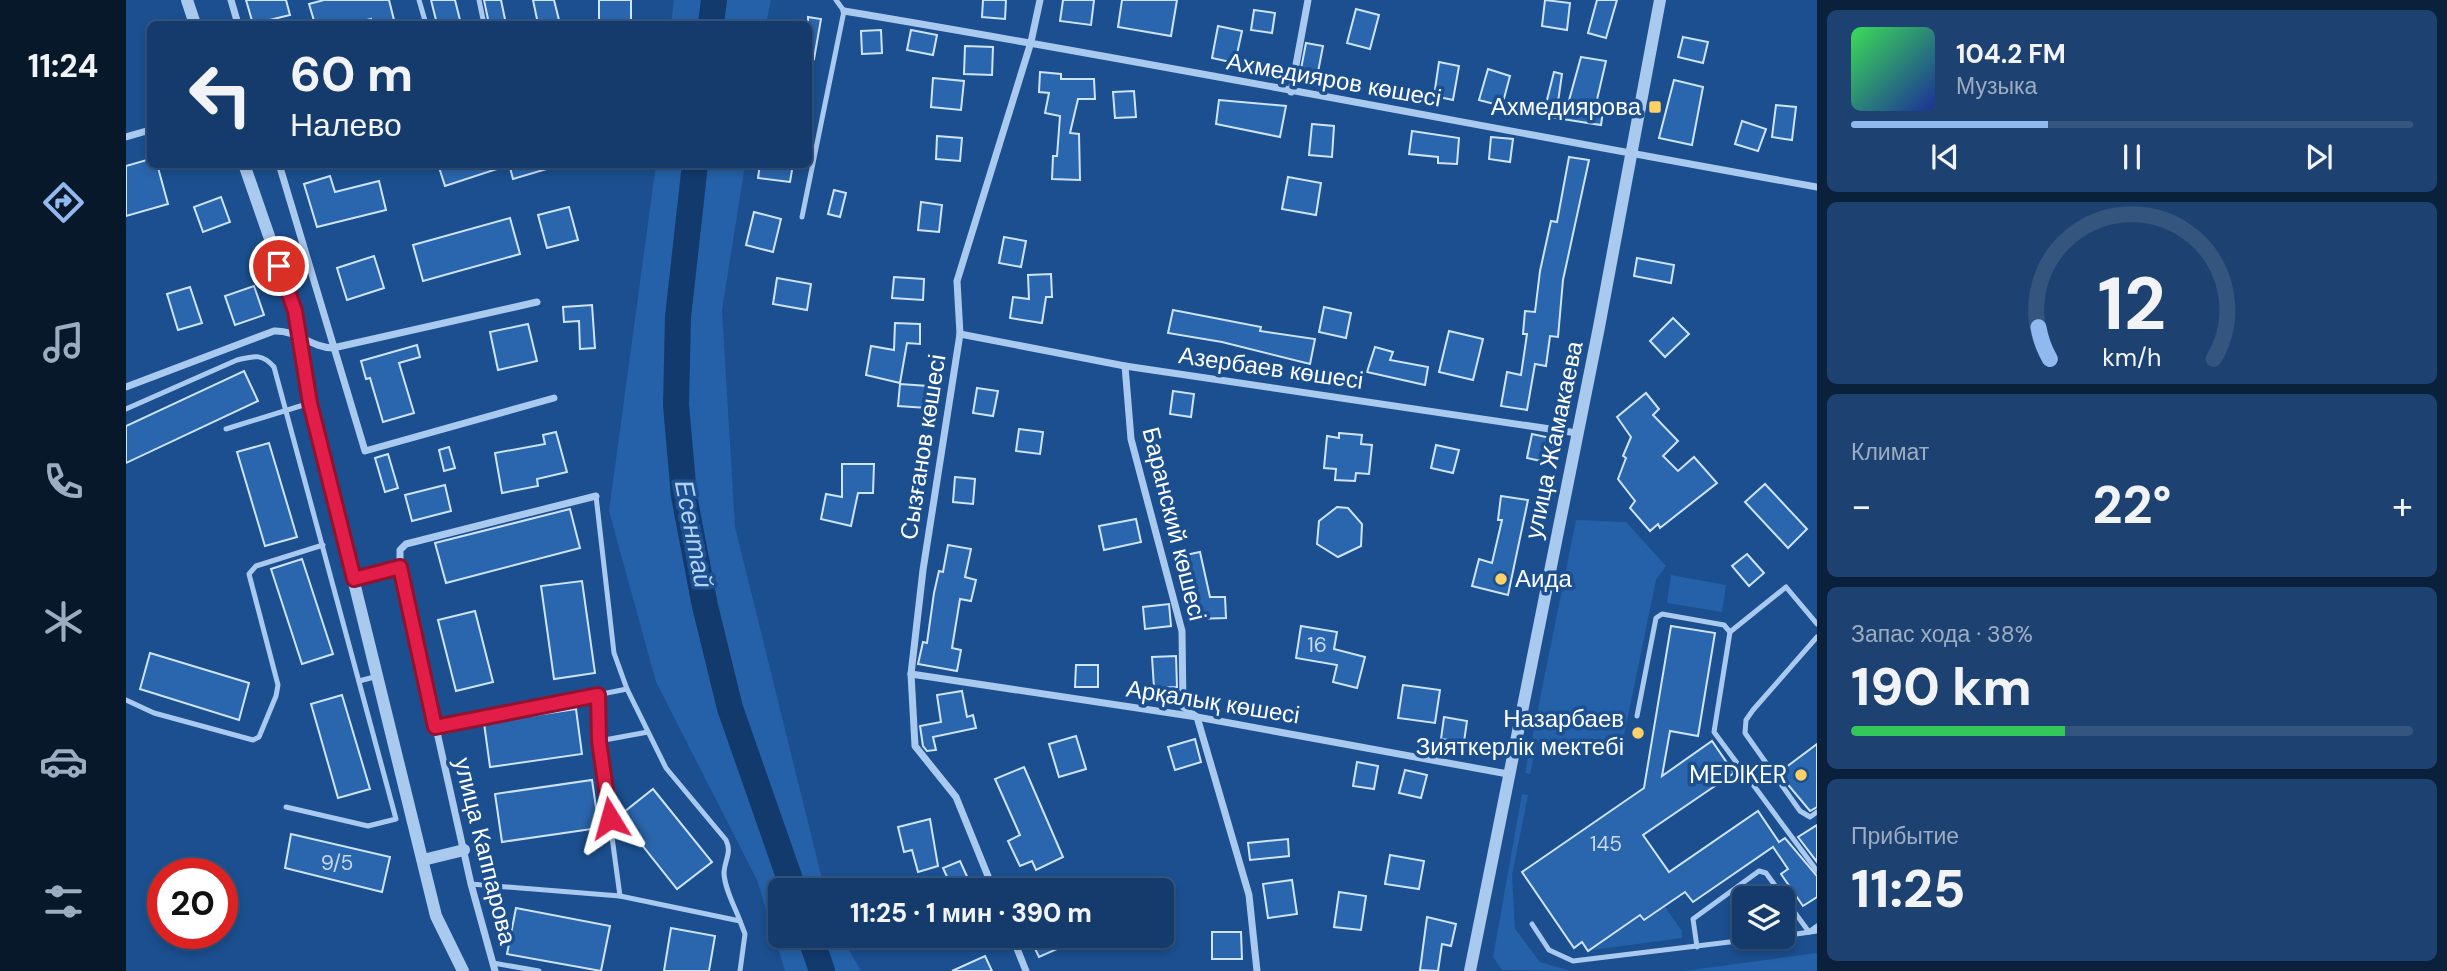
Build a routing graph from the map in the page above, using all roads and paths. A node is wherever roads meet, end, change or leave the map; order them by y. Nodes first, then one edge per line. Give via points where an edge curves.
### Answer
1 (187, 0) edge
2 (231, 0) edge
3 (419, 0) edge
4 (479, 0) edge
5 (836, 0) edge
6 (1040, 0) edge
7 (1308, 0) edge
8 (1660, 0) edge
9 (844, 11) junction
10 (194, 21) edge
11 (237, 21) edge
12 (425, 21) edge
13 (483, 21) edge
14 (1031, 42) junction
15 (1291, 92) junction
16 (147, 131) edge
17 (126, 137) edge
18 (1630, 153) junction
19 (245, 168) edge
20 (280, 168) edge
21 (812, 168) edge
22 (812, 168) edge
23 (1817, 187) edge
24 (802, 217) dead end
25 (537, 302) dead end
26 (299, 334) junction
27 (960, 334) junction
28 (333, 348) junction
29 (1125, 366) junction
30 (126, 387) edge
31 (554, 398) dead end
32 (310, 403) junction
33 (126, 409) edge
34 (287, 410) junction
35 (226, 429) dead end
36 (1577, 433) junction
37 (596, 496) joint
38 (323, 545) junction
39 (400, 567) junction
40 (354, 579) junction
41 (1817, 624) edge
42 (1730, 632) junction
43 (1817, 637) edge
44 (911, 674) junction
45 (378, 677) junction
46 (359, 681) junction
47 (626, 689) junction
48 (598, 695) junction
49 (126, 700) edge
50 (1637, 716) dead end
51 (1197, 717) junction
52 (435, 727) junction
53 (648, 732) junction
54 (599, 741) junction
55 (1508, 774) junction
56 (286, 807) dead end
57 (1817, 812) edge
58 (464, 850) junction
59 (423, 860) junction
60 (1817, 871) edge
61 (989, 878) edge
62 (471, 884) junction
63 (620, 896) junction
64 (740, 921) junction
65 (1532, 924) dead end
66 (1817, 929) edge
67 (1809, 932) junction
68 (1795, 934) edge
69 (1732, 942) edge
70 (1697, 947) junction
71 (1017, 948) edge
72 (494, 967) edge
73 (463, 971) edge
74 (539, 971) edge
75 (740, 971) edge
76 (1026, 971) edge
77 (1257, 971) edge
78 (1470, 971) edge

1 - 10 street
2 - 11 street
3 - 12 lane
4 - 13 lane
5 - 9 lane
6 - 14 street, Сызғанов көшесі
7 - 15 street
8 - 18 street, улица Жамакаева
9 - 14 street, Ахмедияров көшесі
9 - 21 lane
14 - 15 street, Ахмедияров көшесі
14 - 27 street, Сызғанов көшесі via 957,281
15 - 18 street, Ахмедияров көшесі
16 - 17 street
18 - 23 street, Ахмедияров көшесі
18 - 36 street, улица Жамакаева
19 - 26 street
20 - 28 street
22 - 24 lane
25 - 28 street
26 - 28 street via 322,348
26 - 30 street via 274,331
26 - 32 street
27 - 29 street, Азербаев көшесі
27 - 44 street, Сызғанов көшесі
28 - 31 street via 365,451
29 - 36 street, Азербаев көшесі
29 - 51 street, Баранский көшесі via 1131,439 1182,631 1183,707
32 - 34 lane
32 - 40 street
33 - 34 lane via 256,355 266,357 274,367
34 - 35 lane
34 - 38 lane
36 - 55 street, улица Жамакаева
37 - 39 street, улица Каппарова via 406,544 400,550
37 - 47 lane via 614,653
38 - 46 lane
38 - 49 lane via 256,566 249,574 278,685 259,737 253,740 154,713
39 - 40 street
39 - 52 street, улица Каппарова
40 - 45 street
41 - 42 lane via 1786,587
42 - 50 lane via 1724,625 1662,614 1656,618
42 - 60 lane via 1714,732
43 - 57 lane via 1753,710 1745,733 1800,811 1810,817
44 - 51 street, Арқалық көшесі
44 - 61 street, Сызғанов көшесі via 915,746 956,797
45 - 46 lane
45 - 59 street
46 - 56 lane via 396,819 368,825
47 - 48 lane
47 - 53 lane
48 - 52 lane
48 - 54 lane
51 - 55 street, Арқалық көшесі
51 - 77 street, Баранский көшесі via 1249,895
52 - 58 street, улица Каппарова
53 - 54 lane
53 - 64 lane via 666,768 726,839 730,849 726,884
54 - 63 lane
55 - 78 street, улица Жамакаева
58 - 59 street
58 - 62 street, улица Каппарова
59 - 73 street via 436,916
62 - 63 lane
62 - 72 street, улица Каппарова
63 - 64 lane
64 - 75 lane via 745,934
65 - 70 lane via 1549,950 1573,961
66 - 67 lane
67 - 68 lane
67 - 70 lane via 1766,873 1759,871 1692,919
69 - 70 lane
71 - 76 street
72 - 74 lane

